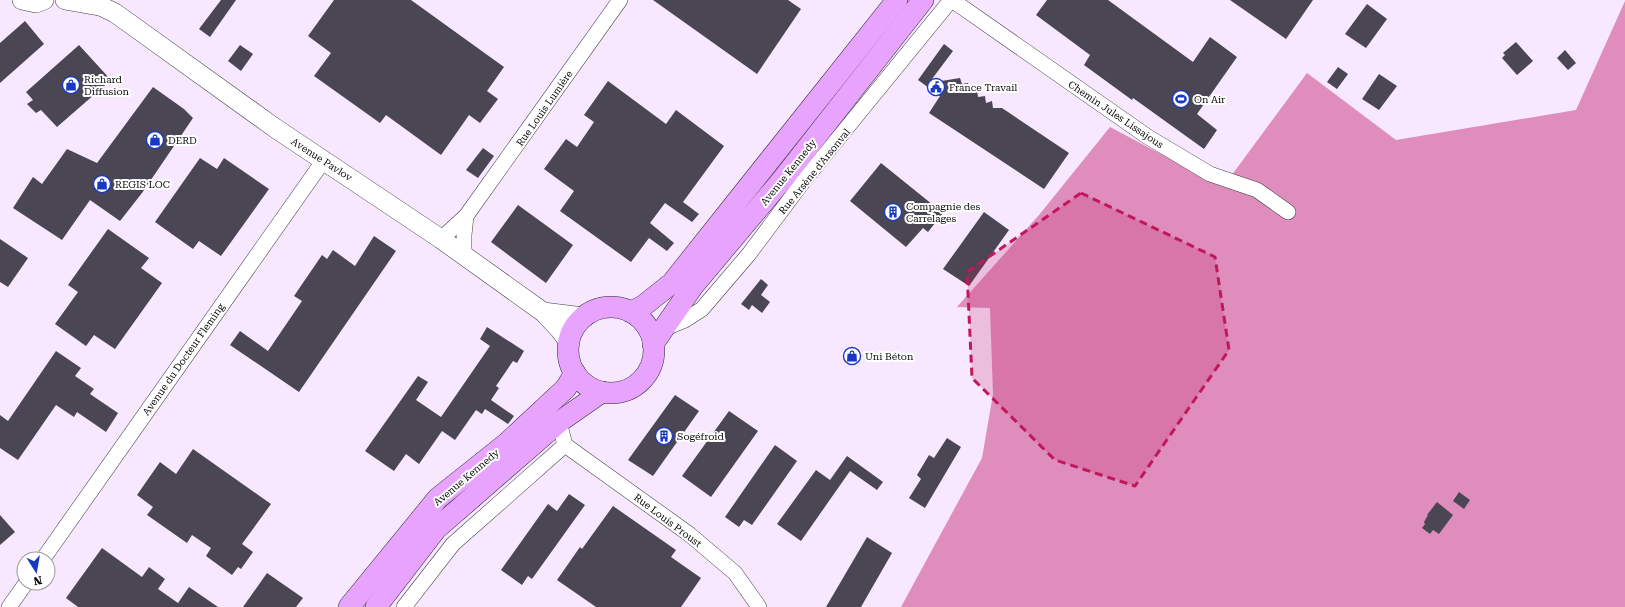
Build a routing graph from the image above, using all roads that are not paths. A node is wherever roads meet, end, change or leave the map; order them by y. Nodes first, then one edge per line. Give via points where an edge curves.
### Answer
1 (22, 0) edge
2 (44, 0) edge
3 (65, 0) edge
4 (620, 0) edge
5 (897, 0) edge
6 (923, 0) edge
7 (952, 0) edge
8 (94, 3) edge
9 (324, 160) junction
10 (1288, 212) dead end
11 (466, 216) junction
12 (440, 239) junction
13 (464, 256) junction
14 (543, 312) junction
15 (631, 312) junction
16 (583, 317) junction
17 (659, 336) junction
18 (569, 342) junction
19 (575, 373) junction
20 (602, 392) junction
21 (559, 422) junction
22 (565, 445) junction
23 (49, 551) edge
24 (21, 591) edge
25 (10, 607) edge
26 (348, 607) edge
27 (376, 607) edge
28 (404, 607) edge
29 (759, 607) edge

1 - 2 street via 36,3
3 - 8 street, Avenue Pavlov
4 - 11 street, Rue Louis Lumière
5 - 15 main road via 672,284
6 - 17 main road, Avenue Kennedy via 782,180 693,286
7 - 10 street, Chemin Jules Lissajous via 1148,136 1210,174 1257,190
7 - 17 street, Rue Arsène d'Arsonval via 805,179 749,254 702,308
8 - 9 street, Avenue Pavlov via 115,13 274,128
9 - 12 street, Avenue Pavlov
9 - 23 street, Avenue du Docteur Fleming
11 - 12 street, Rue Louis Lumière
11 - 13 street, Rue Louis Lumière
12 - 13 street, Avenue Pavlov
13 - 14 street, Avenue Pavlov
14 - 16 street, Avenue Pavlov
14 - 18 street, Avenue Pavlov
15 - 16 main road via 606,307
15 - 17 main road via 642,320 650,331
16 - 18 main road
17 - 20 main road via 649,370 640,381 622,391
18 - 19 main road via 568,353
19 - 20 main road via 591,388
19 - 26 main road, Avenue Kennedy via 566,388 507,443 438,498
20 - 21 main road, Avenue Kennedy
21 - 22 street
21 - 27 main road, Avenue Kennedy via 436,530
22 - 28 street via 452,544
22 - 29 street, Rue Louis Proust via 689,534 735,573
24 - 25 street

